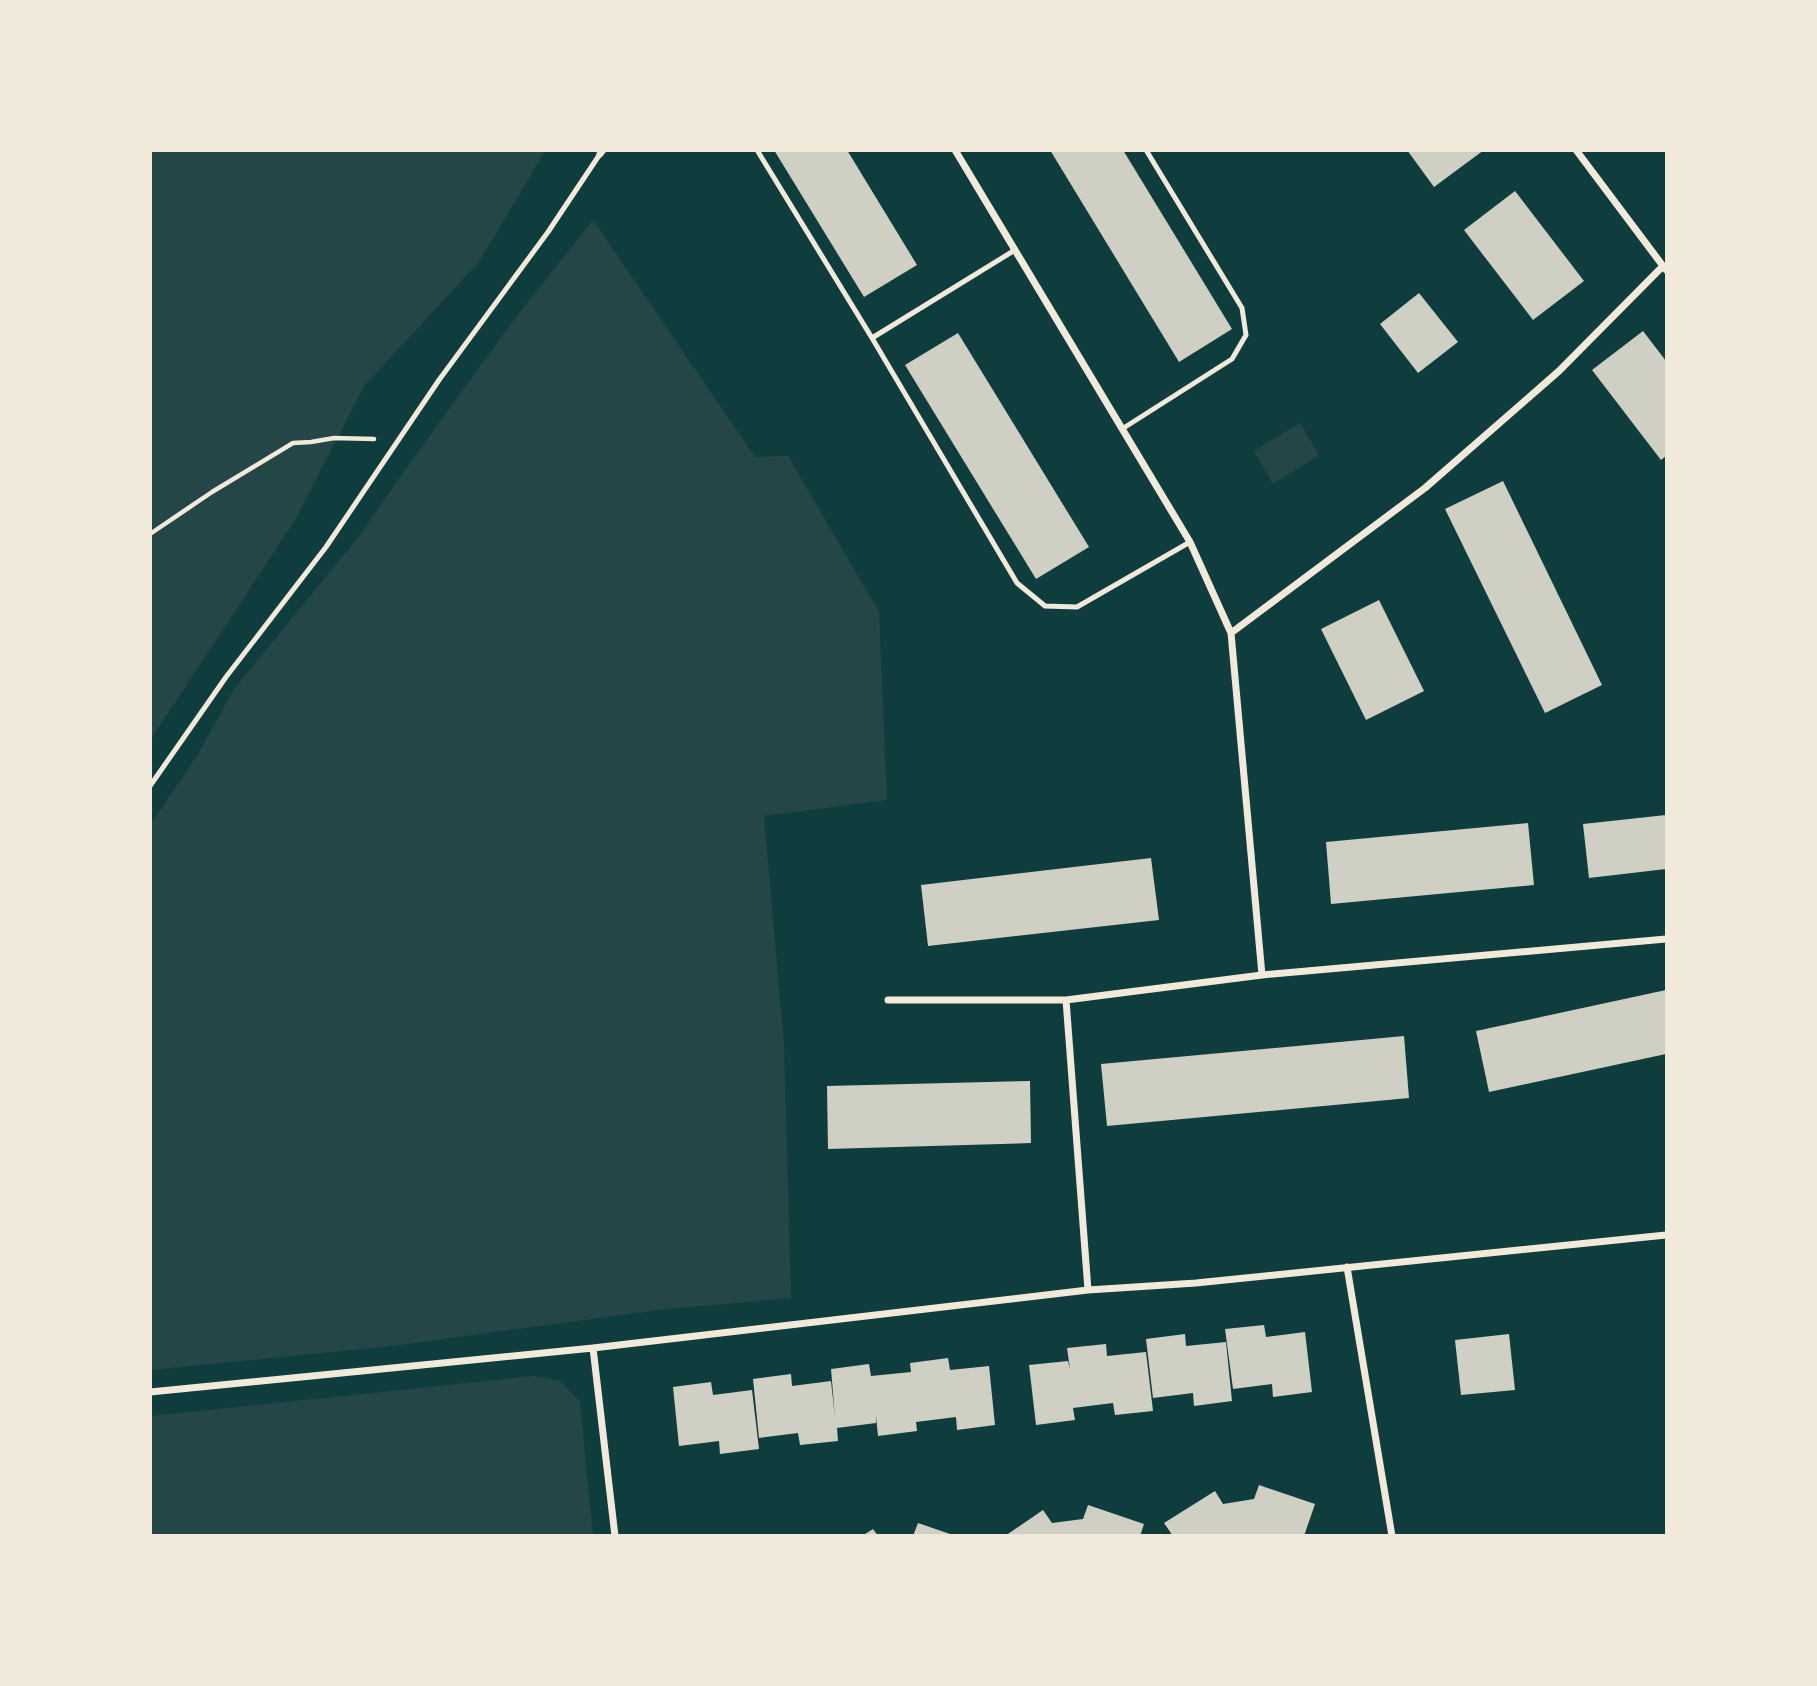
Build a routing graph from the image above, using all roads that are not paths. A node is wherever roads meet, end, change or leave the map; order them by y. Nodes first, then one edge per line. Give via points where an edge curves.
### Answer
1 (757, 150) edge
2 (966, 150) edge
3 (1146, 150) edge
4 (1576, 150) edge
5 (602, 152) edge
6 (956, 153) edge
7 (1015, 250) junction
8 (1665, 268) edge
9 (872, 338) junction
10 (1122, 429) junction
11 (1190, 542) junction
12 (1231, 633) junction
13 (150, 786) edge
14 (1667, 939) edge
15 (1262, 975) junction
16 (888, 1000) dead end
17 (1066, 1000) junction
18 (1667, 1235) edge
19 (1347, 1268) junction
20 (1088, 1290) junction
21 (593, 1348) junction
22 (150, 1392) edge
23 (615, 1535) edge
24 (1392, 1535) edge

1 - 9 lane
2 - 6 lane
3 - 10 lane via 1242,308 1246,335 1232,359
4 - 8 street
5 - 13 lane via 326,547
6 - 7 street
7 - 9 lane
7 - 10 street
8 - 12 street via 1559,371 1425,488
9 - 11 lane via 1017,583 1045,606 1077,607
10 - 11 street
11 - 12 street
12 - 15 street
14 - 15 street
15 - 17 street
16 - 17 street
17 - 20 street
18 - 19 street
19 - 20 street
19 - 24 street
20 - 21 street
21 - 22 street
21 - 23 street

